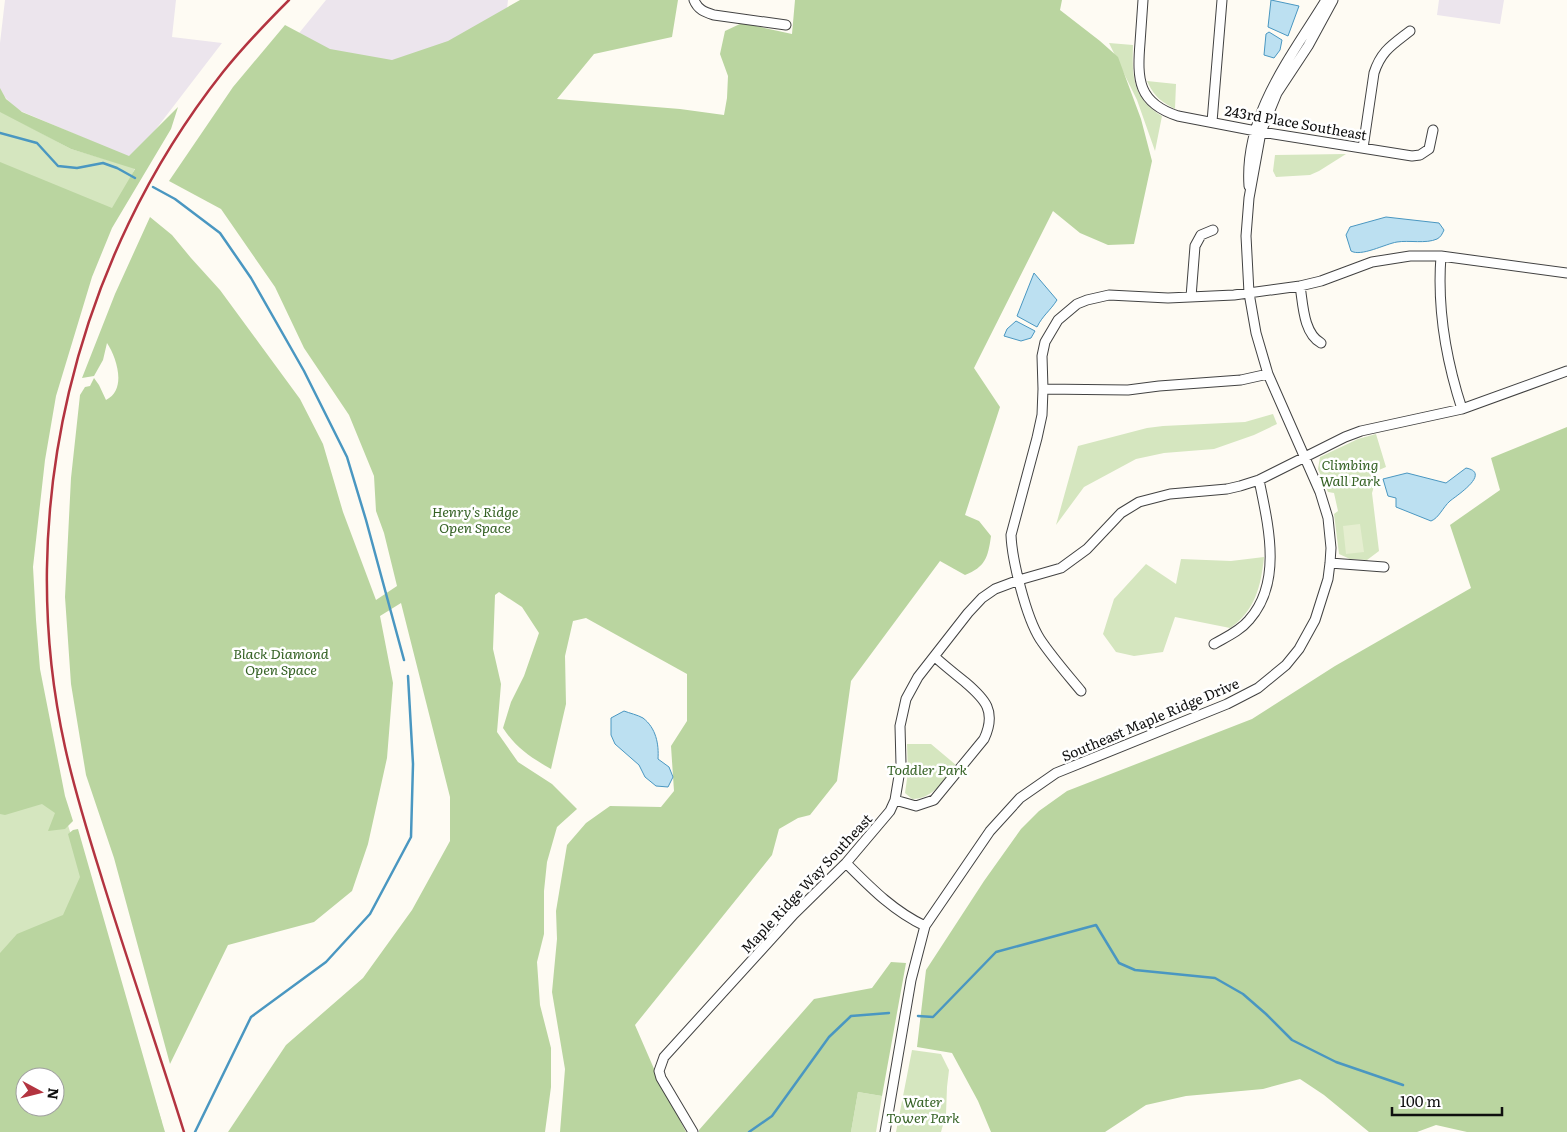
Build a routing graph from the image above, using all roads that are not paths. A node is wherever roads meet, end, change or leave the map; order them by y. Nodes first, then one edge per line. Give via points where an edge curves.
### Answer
1 (694, 0) edge
2 (1143, 0) edge
3 (1222, 0) edge
4 (1326, 0) edge
5 (1333, 0) edge
6 (786, 25) dead end
7 (1410, 31) dead end
8 (1212, 122) junction
9 (1433, 130) dead end
10 (1258, 131) junction
11 (1363, 148) junction
12 (1213, 230) dead end
13 (1441, 256) junction
14 (1567, 273) edge
15 (1300, 286) junction
16 (1249, 293) junction
17 (1191, 297) junction
18 (1321, 343) dead end
19 (1567, 371) edge
20 (1268, 374) junction
21 (1043, 389) junction
22 (1462, 409) junction
23 (1303, 457) junction
24 (1259, 480) junction
25 (1330, 563) junction
26 (1384, 567) dead end
27 (1019, 580) junction
28 (1214, 644) dead end
29 (934, 657) junction
30 (1081, 691) dead end
31 (895, 800) junction
32 (846, 863) junction
33 (925, 926) junction
34 (693, 1132) edge
35 (885, 1132) edge

1 - 6 street via 709,14
2 - 8 street, 243rd Place Southeast via 1138,65 1139,80 1145,92 1168,112
3 - 8 street
4 - 10 street, Southeast Maple Ridge Drive via 1270,91
5 - 10 street, Southeast Maple Ridge Drive
7 - 11 street via 1387,49 1378,63 1372,81
8 - 10 street, 243rd Place Southeast
9 - 11 street, 243rd Place Southeast via 1429,149 1420,155
10 - 11 street, 243rd Place Southeast
10 - 16 street, Southeast Maple Ridge Drive via 1246,236
12 - 17 street via 1201,235 1195,246
13 - 14 street
13 - 15 street via 1410,256 1372,262
13 - 22 street via 1439,280 1447,357
15 - 16 street
15 - 18 street via 1308,327 1312,336
16 - 17 street
16 - 20 street, Southeast Maple Ridge Drive
17 - 21 street via 1109,295 1077,304 1058,320 1045,342
19 - 22 street, Maple Ridge Way Southeast
20 - 21 street via 1241,380 1128,390
20 - 23 street, Southeast Maple Ridge Drive
21 - 27 street via 1038,438 1011,535
22 - 23 street, Maple Ridge Way Southeast via 1361,431
23 - 24 street, Maple Ridge Way Southeast
23 - 25 street, Southeast Maple Ridge Drive via 1326,510
24 - 27 street, Maple Ridge Way Southeast via 1227,489 1170,494 1139,502 1121,513 1075,559 1061,568
24 - 28 street via 1266,514 1270,559 1268,578 1259,606 1249,621
25 - 26 street
25 - 33 street, Southeast Maple Ridge Drive via 1315,620 1299,649 1274,676 1227,704 1056,773 1039,783 1020,798 990,831
27 - 29 street, Maple Ridge Way Southeast via 982,598
27 - 30 street via 1039,638
29 - 31 street, Maple Ridge Way Southeast via 918,676 906,699 900,726 901,764
29 - 31 street via 984,699 989,712 988,730 934,800 916,806
31 - 32 street, Maple Ridge Way Southeast via 886,816
32 - 33 street via 892,906
32 - 34 street, Maple Ridge Way Southeast via 794,914 664,1057 659,1071 661,1078
33 - 35 street, Southeast Maple Ridge Drive via 911,980

